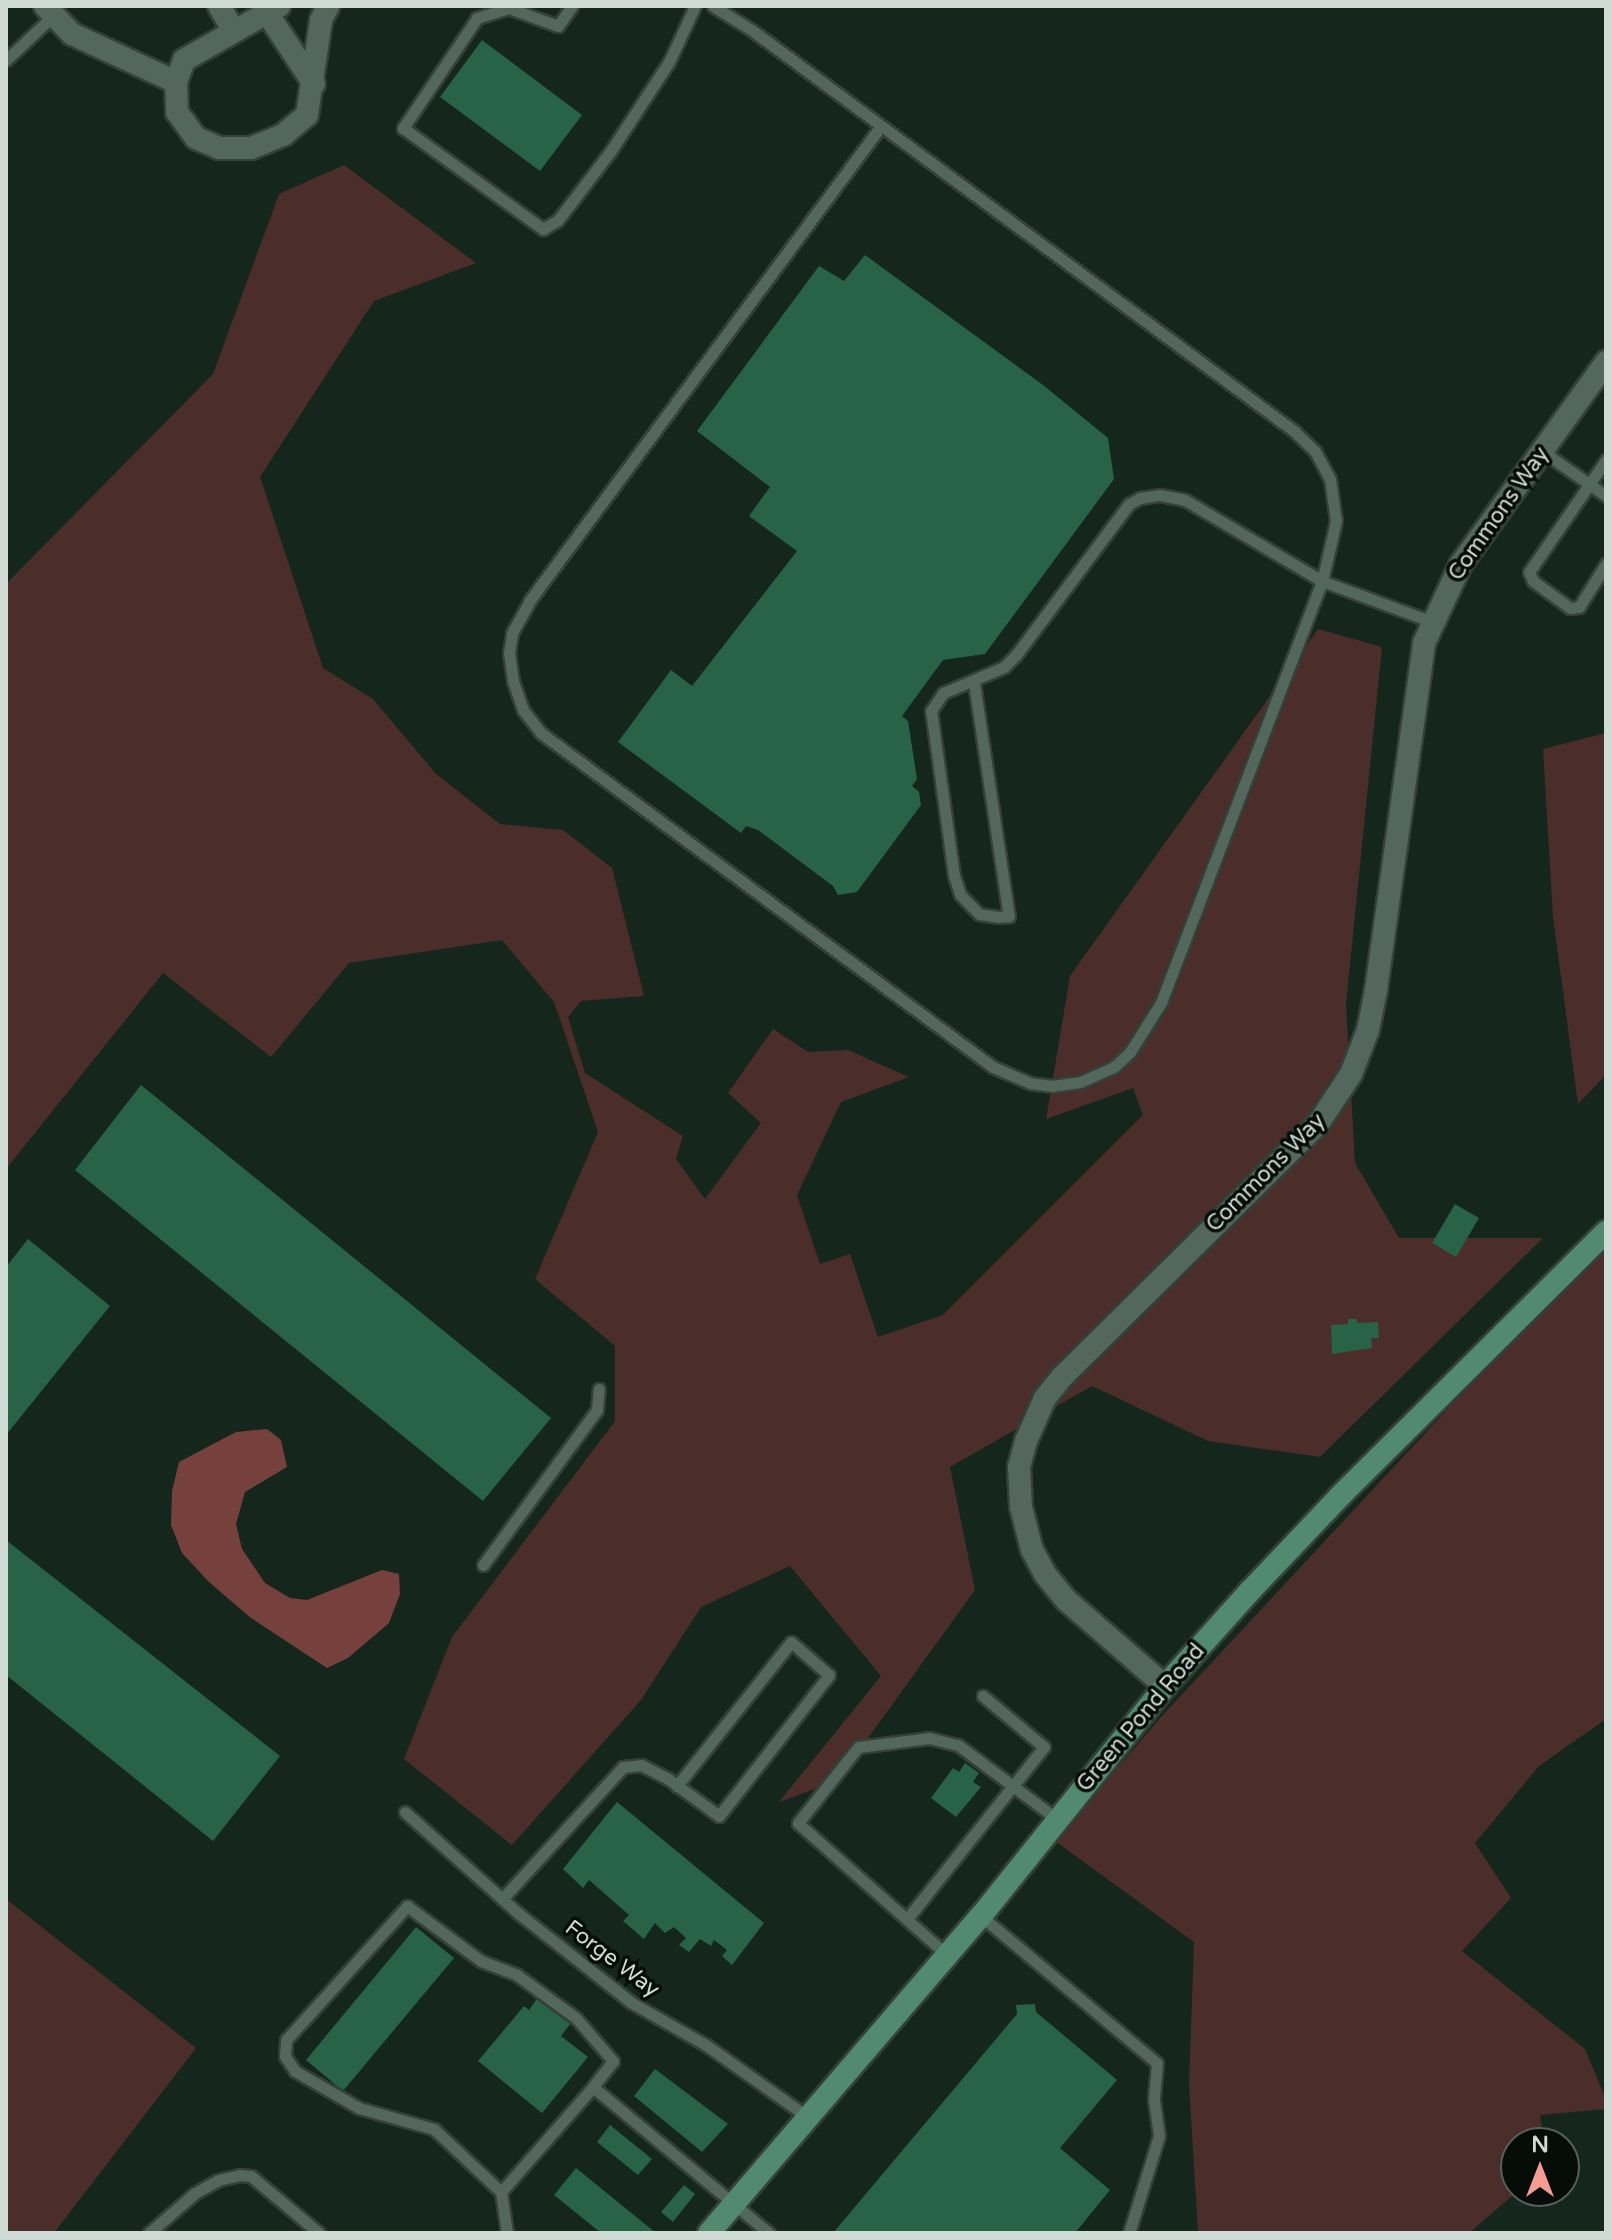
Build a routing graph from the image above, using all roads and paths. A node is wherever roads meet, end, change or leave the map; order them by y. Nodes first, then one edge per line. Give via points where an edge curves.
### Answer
1 (219, 6) edge
2 (328, 6) edge
3 (572, 6) edge
4 (695, 6) edge
5 (713, 6) edge
6 (273, 10) edge
7 (49, 11) edge
8 (234, 31) junction
9 (6, 60) edge
10 (176, 82) junction
11 (314, 84) junction
12 (881, 126) junction
13 (1606, 362) edge
14 (1542, 451) junction
15 (1606, 460) edge
16 (1589, 484) junction
17 (1606, 496) edge
18 (1606, 564) edge
19 (1322, 581) junction
20 (1433, 622) junction
21 (974, 683) junction
22 (1606, 1232) edge
23 (599, 1389) dead end
24 (483, 1565) dead end
25 (1165, 1686) junction
26 (983, 1696) dead end
27 (677, 1786) junction
28 (1014, 1786) junction
29 (405, 1812) dead end
30 (1057, 1819) junction
31 (502, 1899) junction
32 (981, 1916) junction
33 (907, 1919) junction
34 (947, 1955) junction
35 (593, 2087) junction
36 (810, 2118) junction
37 (501, 2192) junction
38 (736, 2203) junction
39 (149, 2233) edge
40 (319, 2233) edge
41 (507, 2233) edge
42 (709, 2233) edge
43 (769, 2233) edge
44 (1129, 2233) edge

1 - 8 street
2 - 11 street via 319,30
3 - 4 lane via 558,26 509,8 477,18 403,128 543,229 558,220 610,152 669,62
5 - 12 lane
6 - 8 street
6 - 11 street
7 - 9 lane
7 - 10 street via 72,34
8 - 10 street via 184,60
10 - 11 street via 177,112 196,138 219,148 251,148 283,135 307,115
12 - 19 lane via 1315,451 1330,479 1336,521
12 - 19 lane via 530,600 512,633 509,653 523,710 541,733 993,1067 1030,1083 1080,1082 1114,1067 1153,1021
13 - 14 street, Commons Way
14 - 16 lane
14 - 20 street, Commons Way via 1461,564
15 - 16 lane
16 - 17 lane
16 - 18 lane via 1529,572 1533,581 1570,608 1579,607
19 - 20 lane
19 - 21 lane via 1185,500 1140,498 1129,504 1016,655
20 - 25 street, Commons Way via 1416,684 1376,990 1351,1074 1318,1124 1061,1378 1045,1398 1019,1467 1021,1507 1032,1550 1045,1574 1066,1600
21 - 21 lane via 1009,916 988,917 972,910 954,876 931,711 943,693
22 - 25 main road, Green Pond Road via 1340,1496
23 - 24 lane via 597,1410
25 - 30 main road, Green Pond Road
26 - 28 lane via 1044,1747
27 - 27 lane via 791,1642 829,1675 719,1816
27 - 31 lane via 641,1765 623,1767
28 - 30 lane
28 - 33 lane
28 - 33 lane via 958,1745 929,1738 858,1747 798,1823
29 - 31 lane, Forge Way
30 - 32 main road, Green Pond Road
31 - 36 lane, Forge Way via 632,2003 706,2045
32 - 34 main road, Green Pond Road
32 - 44 lane via 1157,2063 1154,2100 1159,2136
33 - 34 lane
34 - 36 main road, Green Pond Road
35 - 37 lane
35 - 37 lane via 613,2061 576,2018 517,1975 481,1961 407,1906 286,2040 285,2056 295,2071 359,2108 434,2129
35 - 38 lane
36 - 38 main road, Green Pond Road
37 - 41 lane
38 - 42 main road, Green Pond Road
38 - 43 lane
39 - 40 lane via 195,2193 239,2175 251,2176

